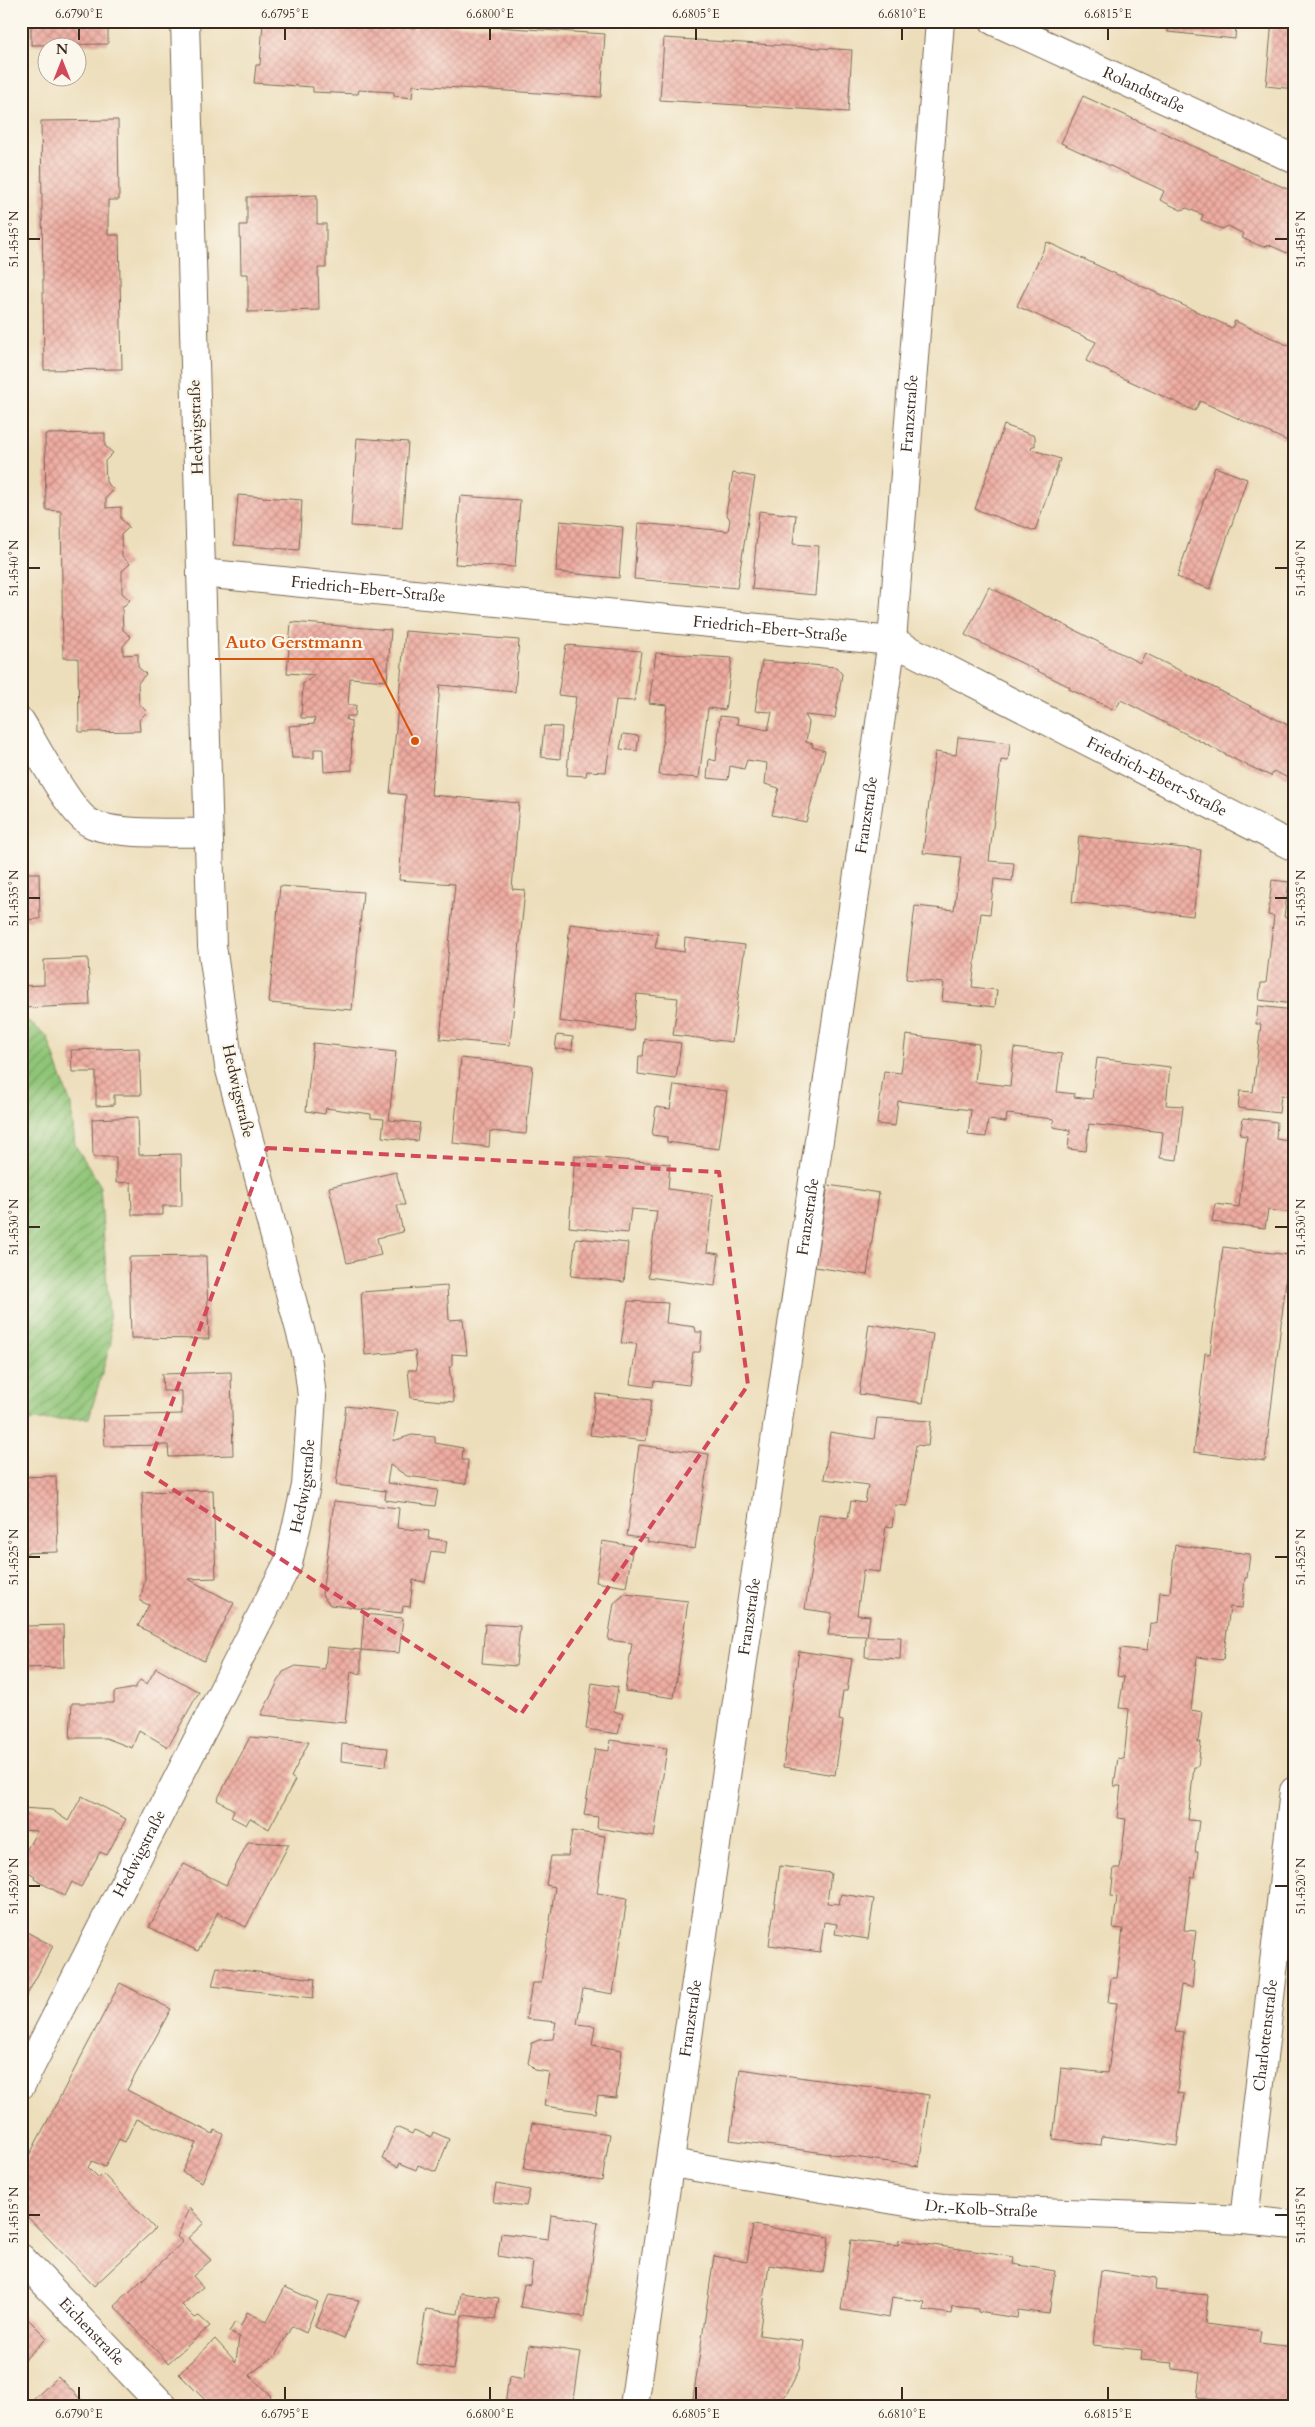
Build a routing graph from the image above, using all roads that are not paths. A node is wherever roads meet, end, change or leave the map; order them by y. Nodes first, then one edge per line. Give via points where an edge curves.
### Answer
1 (184, 21) edge
2 (940, 21) edge
3 (994, 21) edge
4 (1294, 159) edge
5 (200, 573) junction
6 (892, 641) junction
7 (21, 722) edge
8 (208, 833) junction
9 (1294, 847) edge
10 (1294, 1791) edge
11 (21, 2086) edge
12 (671, 2163) junction
13 (1244, 2220) junction
14 (1294, 2225) edge
15 (21, 2258) edge
16 (163, 2406) edge
17 (634, 2406) edge

1 - 5 street, Hedwigstraße
2 - 6 street, Franzstraße
3 - 4 street, Rolandstraße
5 - 6 street, Friedrich-Ebert-Straße
5 - 8 street, Hedwigstraße
6 - 9 street, Friedrich-Ebert-Straße
6 - 12 street, Franzstraße
7 - 8 street via 66,798 88,822 118,830
8 - 11 street, Hedwigstraße via 212,946 229,1066 307,1356 312,1396 306,1486 288,1563
10 - 13 street, Charlottenstraße
12 - 13 street, Dr.-Kolb-Straße via 943,2208
12 - 17 street, Franzstraße
13 - 14 street, Dr.-Kolb-Straße
15 - 16 street, Eichenstraße

